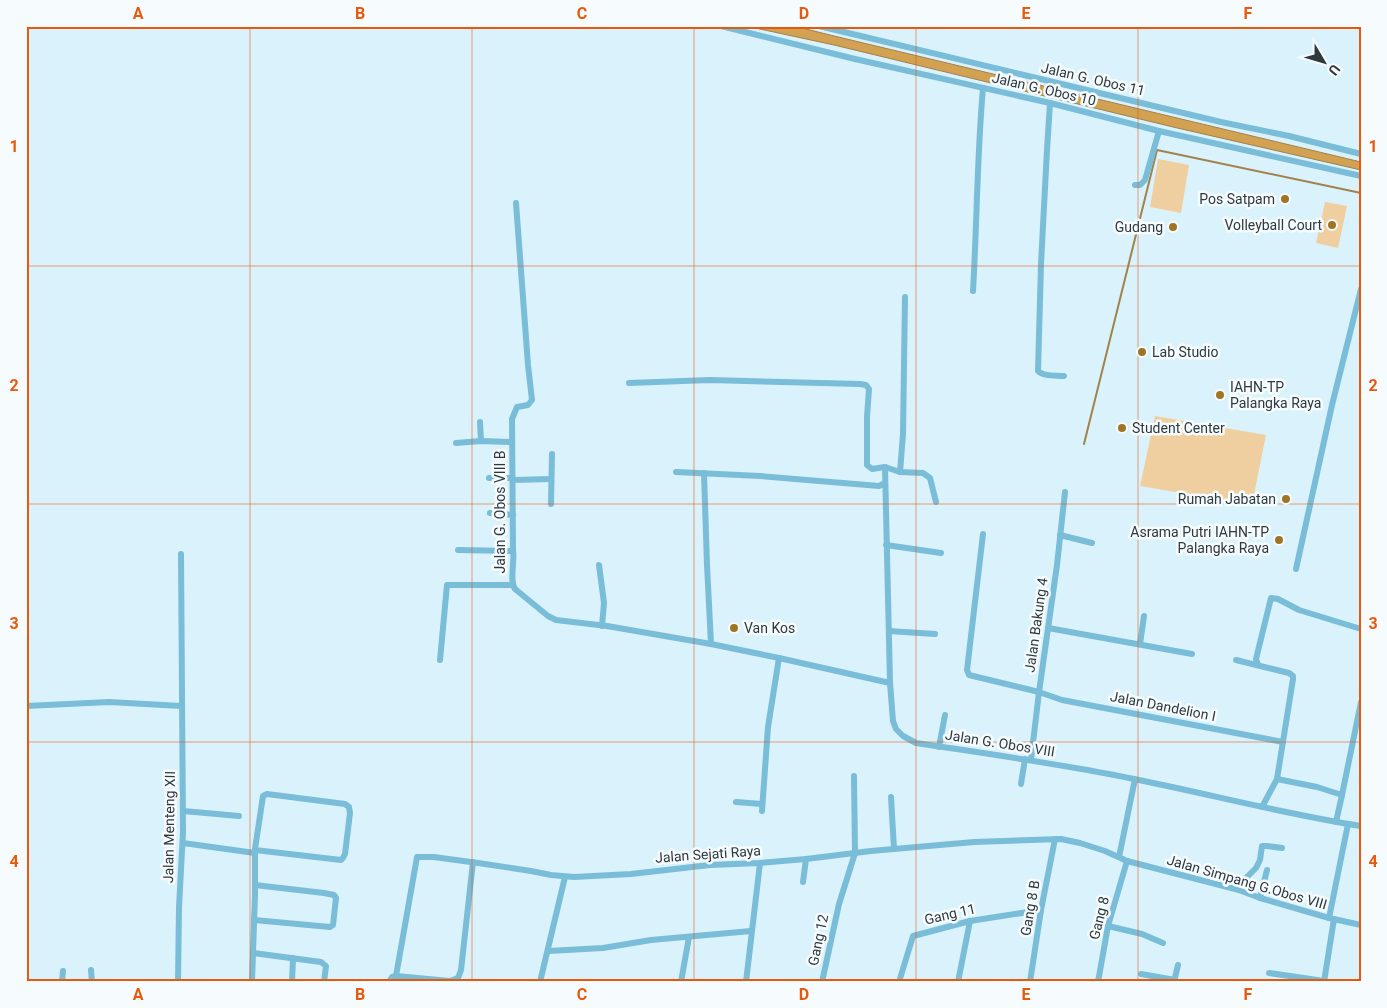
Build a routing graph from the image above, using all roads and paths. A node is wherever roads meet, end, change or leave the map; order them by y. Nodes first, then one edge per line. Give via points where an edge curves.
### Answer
1 (721, 26) edge
2 (819, 26) edge
3 (983, 88) junction
4 (1050, 103) junction
5 (1159, 131) junction
6 (1361, 154) edge
7 (1361, 176) edge
8 (1134, 185) dead end
9 (516, 203) dead end
10 (1361, 289) edge
11 (973, 291) dead end
12 (905, 296) dead end
13 (1064, 376) dead end
14 (629, 383) dead end
15 (480, 422) dead end
16 (481, 441) junction
17 (512, 442) junction
18 (456, 443) dead end
19 (552, 454) dead end
20 (885, 467) junction
21 (676, 472) dead end
22 (900, 472) junction
23 (704, 473) junction
24 (489, 478) dead end
25 (512, 479) junction
26 (552, 480) junction
27 (885, 483) junction
28 (1065, 492) dead end
29 (936, 502) dead end
30 (551, 504) dead end
31 (490, 513) dead end
32 (513, 515) junction
33 (983, 534) dead end
34 (1060, 534) junction
35 (1092, 543) dead end
36 (886, 545) junction
37 (458, 550) dead end
38 (513, 551) junction
39 (941, 553) dead end
40 (181, 554) dead end
41 (599, 566) dead end
42 (1296, 569) dead end
43 (512, 585) junction
44 (1144, 616) dead end
45 (602, 626) junction
46 (1048, 628) junction
47 (1361, 629) edge
48 (889, 631) junction
49 (935, 634) dead end
50 (711, 644) junction
51 (1142, 644) junction
52 (1192, 654) dead end
53 (779, 658) junction
54 (440, 660) dead end
55 (1236, 660) dead end
56 (1258, 665) junction
57 (890, 683) junction
58 (1039, 692) junction
59 (1361, 702) edge
60 (26, 706) edge
61 (182, 706) junction
62 (945, 715) dead end
63 (1283, 742) junction
64 (939, 746) junction
65 (1028, 760) junction
66 (854, 776) dead end
67 (1135, 779) junction
68 (1277, 779) junction
69 (1021, 784) dead end
70 (1342, 795) junction
71 (891, 797) dead end
72 (736, 802) dead end
73 (1262, 807) junction
74 (183, 811) junction
75 (239, 816) dead end
76 (1336, 822) junction
77 (1348, 824) junction
78 (1361, 826) edge
79 (1056, 839) junction
80 (183, 843) junction
81 (894, 848) junction
82 (1282, 848) dead end
83 (255, 852) junction
84 (855, 853) junction
85 (1119, 857) junction
86 (806, 859) junction
87 (1127, 861) junction
88 (473, 862) junction
89 (760, 863) junction
90 (1267, 870) dead end
91 (565, 877) junction
92 (802, 882) dead end
93 (255, 885) junction
94 (1239, 890) junction
95 (1260, 898) junction
96 (1041, 910) junction
97 (1332, 919) junction
98 (254, 920) junction
99 (970, 921) junction
100 (1361, 924) edge
101 (1108, 926) junction
102 (752, 931) junction
103 (689, 937) junction
104 (1163, 943) dead end
105 (548, 951) junction
106 (253, 953) junction
107 (293, 958) junction
108 (1178, 965) dead end
109 (91, 970) dead end
110 (63, 971) dead end
111 (1270, 973) dead end
112 (1140, 974) dead end
113 (396, 976) junction
114 (1175, 981) edge
115 (62, 982) edge
116 (92, 982) edge
117 (178, 982) edge
118 (252, 982) edge
119 (292, 982) edge
120 (324, 982) edge
121 (389, 982) edge
122 (540, 982) edge
123 (681, 982) edge
124 (746, 982) edge
125 (822, 982) edge
126 (899, 982) edge
127 (958, 982) edge
128 (1030, 982) edge
129 (1098, 982) edge
130 (1324, 982) edge

1 - 3 street, Jalan G. Obos 10
2 - 6 street, Jalan G. Obos 11
3 - 4 street, Jalan G. Obos 10
3 - 11 street
4 - 5 street, Jalan G. Obos 10
4 - 13 street via 1038,371 1045,375
5 - 7 street, Jalan G. Obos 10
5 - 8 street via 1145,180
9 - 17 street, Jalan G. Obos VIII B via 532,400 528,405 517,408 514,414
10 - 42 street
12 - 22 street
14 - 20 street via 710,380 864,384 869,390 866,463 872,470
15 - 16 street
16 - 17 street
16 - 18 street
17 - 25 street, Jalan G. Obos VIII B
19 - 26 street
20 - 22 street
20 - 27 street, Jalan G. Obos VIII
21 - 23 street
22 - 29 street via 923,473 930,478
23 - 27 street via 879,486
23 - 50 street
24 - 25 street
25 - 26 street
25 - 32 street, Jalan G. Obos VIII B
26 - 30 street
27 - 36 street, Jalan G. Obos VIII
28 - 34 street, Jalan Bakung 4
31 - 32 street
32 - 38 street, Jalan G. Obos VIII B
33 - 58 street, Jalan Dandelion I via 967,672 972,676
34 - 35 street
34 - 46 street, Jalan Bakung 4
36 - 39 street
36 - 48 street, Jalan G. Obos VIII
37 - 38 street
38 - 43 street, Jalan G. Obos VIII B
40 - 61 street, Jalan Menteng XII
41 - 45 street via 604,603
43 - 45 street, Jalan G. Obos VIII B via 556,620
43 - 54 street via 447,585
44 - 51 street
45 - 50 street, Jalan G. Obos VIII B
46 - 51 street
46 - 58 street, Jalan Bakung 4
47 - 56 street via 1271,598 1256,659
48 - 49 street
48 - 57 street, Jalan G. Obos VIII
50 - 53 street, Jalan G. Obos VIII B
51 - 52 street
53 - 57 street, Jalan G. Obos VIII B
53 - 72 street via 768,727 762,808
55 - 56 street
56 - 63 street via 1293,676
57 - 64 street, Jalan G. Obos VIII via 896,729 912,741
58 - 63 street, Jalan Dandelion I via 1062,700
58 - 65 street, Jalan Bakung 4
59 - 70 street
60 - 61 street via 109,702
61 - 74 street, Jalan Menteng XII
62 - 64 street
63 - 68 street
64 - 65 street, Jalan G. Obos VIII
65 - 67 street, Jalan G. Obos VIII
65 - 69 street, Jalan Bakung 4
66 - 84 street, Gang 12
67 - 73 street, Jalan G. Obos VIII
67 - 85 street
68 - 70 street
68 - 73 street
70 - 76 street
71 - 81 street
73 - 76 street, Jalan G. Obos VIII
74 - 75 street
74 - 80 street, Jalan Menteng XII
76 - 77 street, Jalan G. Obos VIII
77 - 78 street, Jalan G. Obos VIII
77 - 97 street
79 - 81 street, Jalan Sejati Raya
79 - 85 street, Jalan Sejati Raya via 1080,843
79 - 96 street, Gang 8 B
80 - 83 street
80 - 117 street, Jalan Menteng XII
81 - 84 street, Jalan Sejati Raya
82 - 94 street via 1262,846 1256,868
83 - 83 street via 265,794 349,807 344,857 341,860
83 - 93 street
84 - 86 street, Jalan Sejati Raya
84 - 125 street, Gang 12 via 839,904
85 - 87 street, Jalan Simpang G.Obos VIII
86 - 89 street, Jalan Sejati Raya
86 - 92 street
87 - 94 street, Jalan Simpang G.Obos VIII
87 - 101 street, Gang 8
88 - 91 street, Jalan Sejati Raya
88 - 113 street, Jalan Sejati Raya via 417,857
88 - 113 street via 462,970 458,978 450,981
89 - 91 street, Jalan Sejati Raya
89 - 102 street
90 - 95 street
91 - 105 street
93 - 98 street
93 - 98 street via 324,893 336,898 334,922 330,927
94 - 95 street, Jalan Simpang G.Obos VIII
95 - 97 street, Jalan Simpang G.Obos VIII
96 - 99 street, Gang 11
96 - 128 street, Gang 8 B
97 - 100 street, Jalan Simpang G.Obos VIII
97 - 130 street
98 - 106 street
99 - 126 street, Gang 11 via 913,936
99 - 127 street
101 - 104 street
101 - 129 street, Gang 8
102 - 103 street
102 - 124 street
103 - 105 street
103 - 123 street
105 - 122 street
106 - 107 street
106 - 118 street
107 - 119 street
107 - 120 street via 324,963
108 - 114 street
109 - 116 street
110 - 115 street
111 - 130 street
112 - 114 street
113 - 121 street

